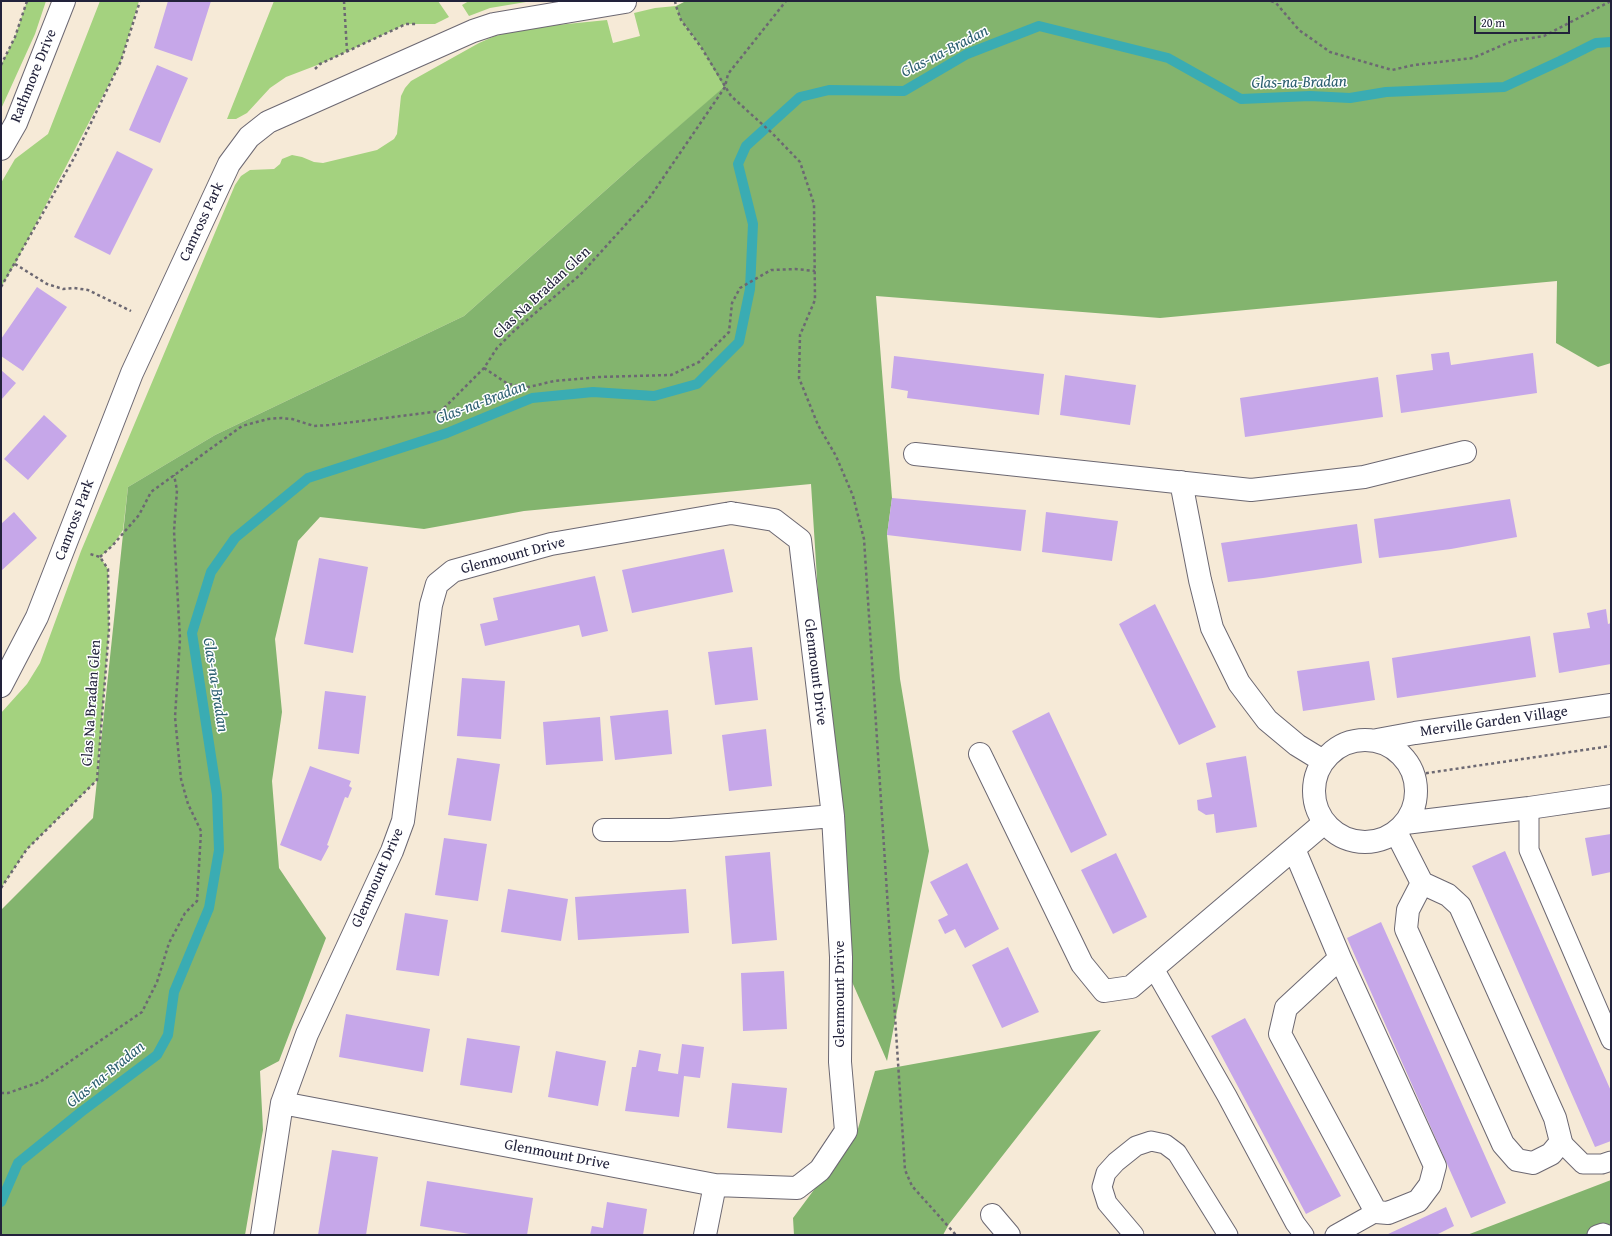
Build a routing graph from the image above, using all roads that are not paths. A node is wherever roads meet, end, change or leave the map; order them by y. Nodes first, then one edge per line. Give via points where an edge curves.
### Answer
1 (64, 1) edge
2 (627, 1) edge
3 (1, 149) edge
4 (1465, 452) dead end
5 (915, 454) dead end
6 (1181, 482) junction
7 (1, 686) edge
8 (1611, 705) edge
9 (1377, 740) junction
10 (980, 754) dead end
11 (1323, 761) junction
12 (1611, 796) edge
13 (1529, 808) junction
14 (833, 816) junction
15 (1324, 823) junction
16 (1400, 828) junction
17 (604, 830) dead end
18 (1294, 849) junction
19 (1422, 883) junction
20 (1340, 958) junction
21 (1153, 967) junction
22 (1611, 1040) edge
23 (282, 1102) junction
24 (1561, 1142) junction
25 (1611, 1161) edge
26 (715, 1186) junction
27 (1376, 1212) junction
28 (992, 1215) dead end
29 (262, 1235) edge
30 (705, 1235) edge
31 (1009, 1235) edge
32 (1134, 1235) edge
33 (1228, 1235) edge
34 (1304, 1235) edge
35 (1335, 1235) edge
36 (1597, 1235) edge
37 (1608, 1235) edge

1 - 3 street, Rathmore Drive via 16,123
2 - 7 street, Camross Park via 487,26 268,122 250,137 229,164 132,373 37,618
4 - 6 street via 1364,477 1250,490
5 - 6 street
6 - 11 street via 1212,628 1239,683 1267,720 1297,745
8 - 9 street, Merville Garden Village
9 - 11 street via 1347,742
9 - 16 street via 1401,754 1409,763 1414,775 1417,787 1416,800 1412,812
10 - 21 street via 1082,964 1104,991 1130,987
11 - 15 street via 1316,775 1313,792 1316,808
12 - 13 street
13 - 16 street
13 - 22 lane via 1529,850
14 - 17 street via 670,830
14 - 23 street, Glenmount Drive via 800,540 774,520 731,513 551,544 453,571 437,584 431,604 403,821 307,1034
14 - 26 street, Glenmount Drive via 842,958 840,1062 846,1131 820,1170 797,1188
15 - 16 street via 1334,832 1358,842 1384,839
15 - 18 street
16 - 19 street
18 - 20 street
18 - 21 street
19 - 24 street via 1448,895 1460,906 1555,1118
19 - 24 street via 1408,910 1406,929 1503,1144 1517,1160 1533,1163 1550,1154
20 - 27 street via 1286,1008 1280,1034
20 - 27 street via 1435,1166 1430,1185 1418,1201 1388,1213
21 - 34 lane
23 - 26 street, Glenmount Drive
23 - 29 street, Glenmount Drive
24 - 25 lane via 1583,1164 1602,1164
26 - 30 street
27 - 35 lane
28 - 31 street
32 - 33 lane via 1107,1203 1102,1187 1106,1173 1116,1162 1136,1146 1151,1141 1165,1144 1177,1153
36 - 37 lane

